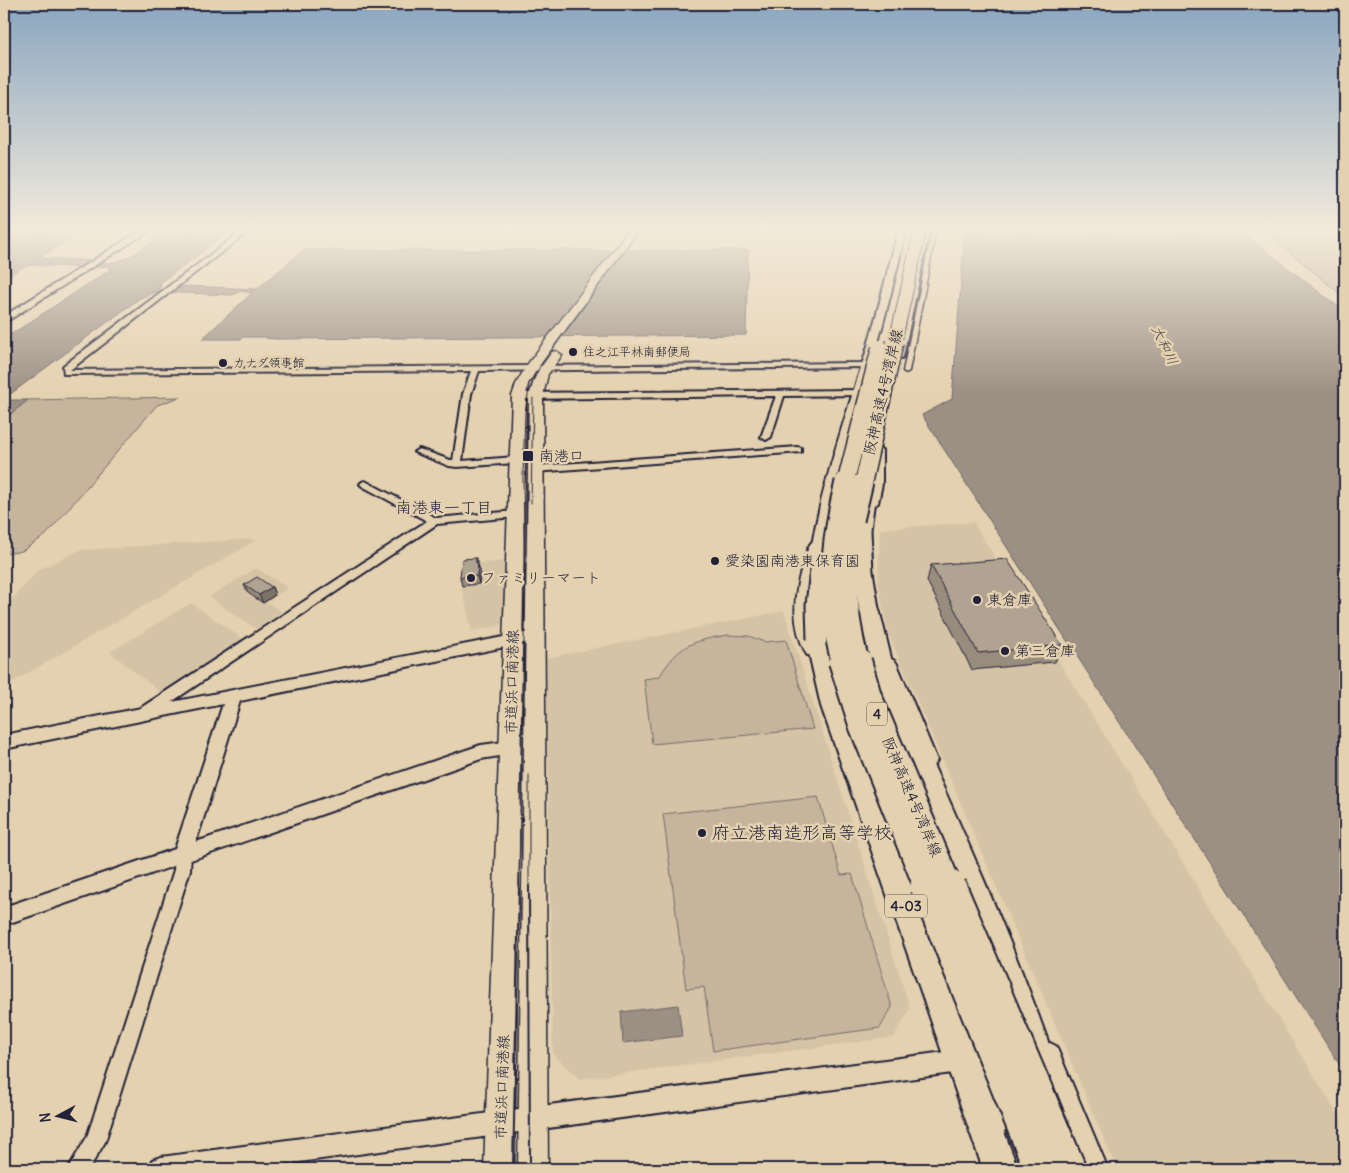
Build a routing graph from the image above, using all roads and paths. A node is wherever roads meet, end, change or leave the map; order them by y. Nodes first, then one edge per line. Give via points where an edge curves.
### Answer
1 (59, 286) edge
2 (174, 286) edge
3 (595, 286) edge
4 (603, 286) edge
5 (888, 286) edge
6 (898, 286) edge
7 (906, 286) edge
8 (915, 286) edge
9 (921, 286) edge
10 (4, 320) edge
11 (865, 365) junction
12 (476, 368) junction
13 (539, 368) junction
14 (900, 373) junction
15 (858, 393) junction
16 (781, 394) junction
17 (528, 396) junction
18 (766, 437) dead end
19 (798, 450) dead end
20 (878, 450) junction
21 (419, 452) dead end
22 (517, 460) junction
23 (457, 464) junction
24 (535, 469) junction
25 (855, 478) junction
26 (365, 484) dead end
27 (516, 514) junction
28 (434, 521) junction
29 (820, 533) junction
30 (534, 636) junction
31 (512, 640) junction
32 (233, 697) junction
33 (142, 714) junction
34 (4, 742) edge
35 (511, 748) junction
36 (183, 853) junction
37 (4, 916) edge
38 (952, 1062) junction
39 (1055, 1109) junction
40 (533, 1118) junction
41 (500, 1122) junction
42 (78, 1169) edge
43 (161, 1169) edge
44 (500, 1169) edge
45 (533, 1169) edge
46 (988, 1169) edge
47 (1001, 1169) edge
48 (1016, 1169) edge
49 (1040, 1169) edge
50 (1070, 1169) edge
51 (1079, 1169) edge
52 (1098, 1169) edge

1 - 10 street
2 - 12 street via 66,368 67,372
3 - 13 main road, 市道浜口南港線
4 - 13 main road, 市道浜口南港線
5 - 11 street
6 - 25 highway, 阪神高速4号湾岸線 / 4, bridge
7 - 25 highway, 阪神高速4号湾岸線 / 4, bridge
8 - 14 street
9 - 14 street
11 - 13 street
11 - 14 street
11 - 15 street
12 - 13 street
12 - 23 street via 466,394
13 - 17 main road, 市道浜口南港線 via 522,384
14 - 20 street
15 - 16 street
15 - 29 street
16 - 17 street
16 - 18 street
17 - 22 main road, 市道浜口南港線
17 - 24 main road, 市道浜口南港線
19 - 24 street
20 - 39 street via 859,574 862,618 873,667
20 - 52 street via 868,558 880,632
21 - 23 street
22 - 23 street
22 - 27 main road, 市道浜口南港線
24 - 30 main road, 市道浜口南港線
25 - 39 highway, bridge via 862,564 882,666 906,734 978,898 1023,1013
25 - 47 highway, 4-03, bridge via 824,551 815,620 822,664 842,730
25 - 49 highway, 阪神高速4号湾岸線 / 4, bridge via 833,542 830,582 833,626 844,674 862,727
25 - 50 highway, 阪神高速4号湾岸線 / 4, bridge via 847,578 849,620 860,667 881,724
26 - 28 street
27 - 28 street
27 - 31 main road, 市道浜口南港線
28 - 33 street
29 - 38 street via 798,597 802,627
29 - 48 street via 819,600 824,640 835,680 912,877
30 - 31 street
30 - 40 main road, 市道浜口南港線
31 - 32 street
31 - 35 main road, 市道浜口南港線
32 - 33 street
32 - 36 street
33 - 34 street
35 - 36 street via 481,752
35 - 41 main road, 市道浜口南港線
36 - 37 street
36 - 42 street via 182,870 95,1142
38 - 40 street
38 - 46 street
39 - 51 street
40 - 41 street
40 - 45 main road, 市道浜口南港線
41 - 43 street
41 - 44 main road, 市道浜口南港線

